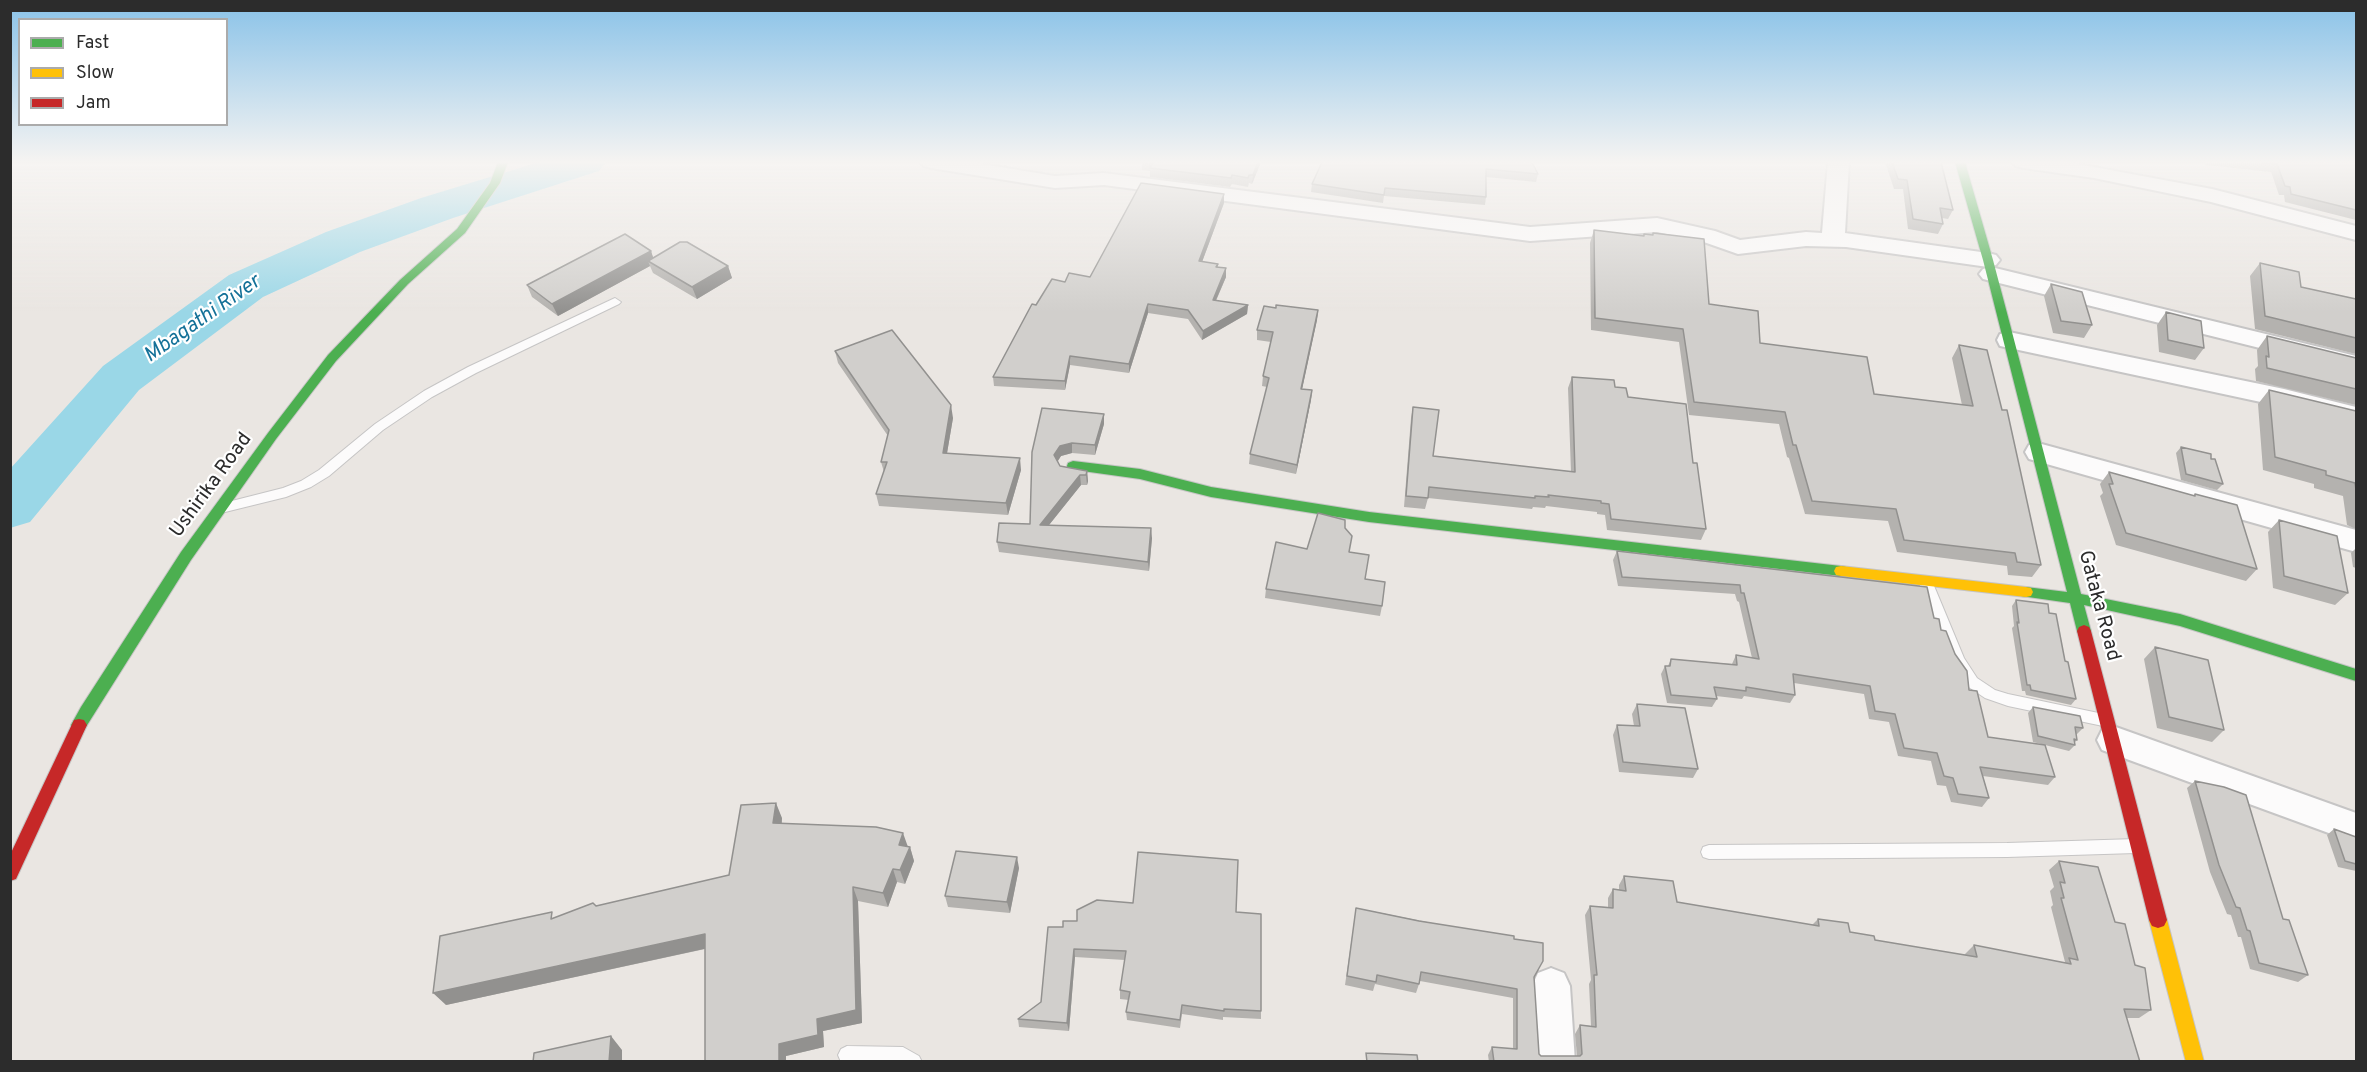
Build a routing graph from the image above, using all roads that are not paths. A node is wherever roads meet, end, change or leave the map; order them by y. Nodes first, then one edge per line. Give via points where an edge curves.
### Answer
1 (474, 212) edge
2 (1360, 212) edge
3 (1835, 212) edge
4 (1974, 212) edge
5 (2274, 212) edge
6 (2356, 233) edge
7 (1833, 240) junction
8 (1990, 267) junction
9 (615, 302) dead end
10 (2009, 340) junction
11 (2356, 364) edge
12 (2356, 417) edge
13 (2038, 452) junction
14 (1073, 466) edge
15 (220, 508) junction
16 (2356, 542) edge
17 (1925, 581) junction
18 (2075, 598) junction
19 (2356, 675) edge
20 (2110, 730) junction
21 (2356, 828) edge
22 (2140, 846) junction
23 (1709, 852) dead end
24 (10, 874) edge
25 (1551, 986) dead end
26 (847, 1055) dead end
27 (913, 1062) edge
28 (1556, 1062) edge
29 (2195, 1062) edge

1 - 15 street, Ushirika Road via 460,231 404,282 332,358
2 - 7 street via 1530,234 1657,225 1738,247
3 - 7 street
4 - 8 street, Gataka Road
5 - 6 street
7 - 8 street
8 - 10 street, Gataka Road
8 - 11 street
9 - 15 lane via 428,394 379,426 306,484
10 - 12 street
10 - 13 street, Gataka Road
13 - 16 street
13 - 18 street, Gataka Road
14 - 17 street via 1140,474 1211,492 1369,517
15 - 24 street, Ushirika Road via 86,711
17 - 18 street
17 - 20 lane via 1958,661 1972,682 1990,694
18 - 19 street via 2180,620
18 - 20 street, Gataka Road
20 - 21 street
20 - 22 street, Gataka Road
22 - 23 lane
22 - 29 street, Gataka Road
25 - 28 street
26 - 27 lane via 903,1056

